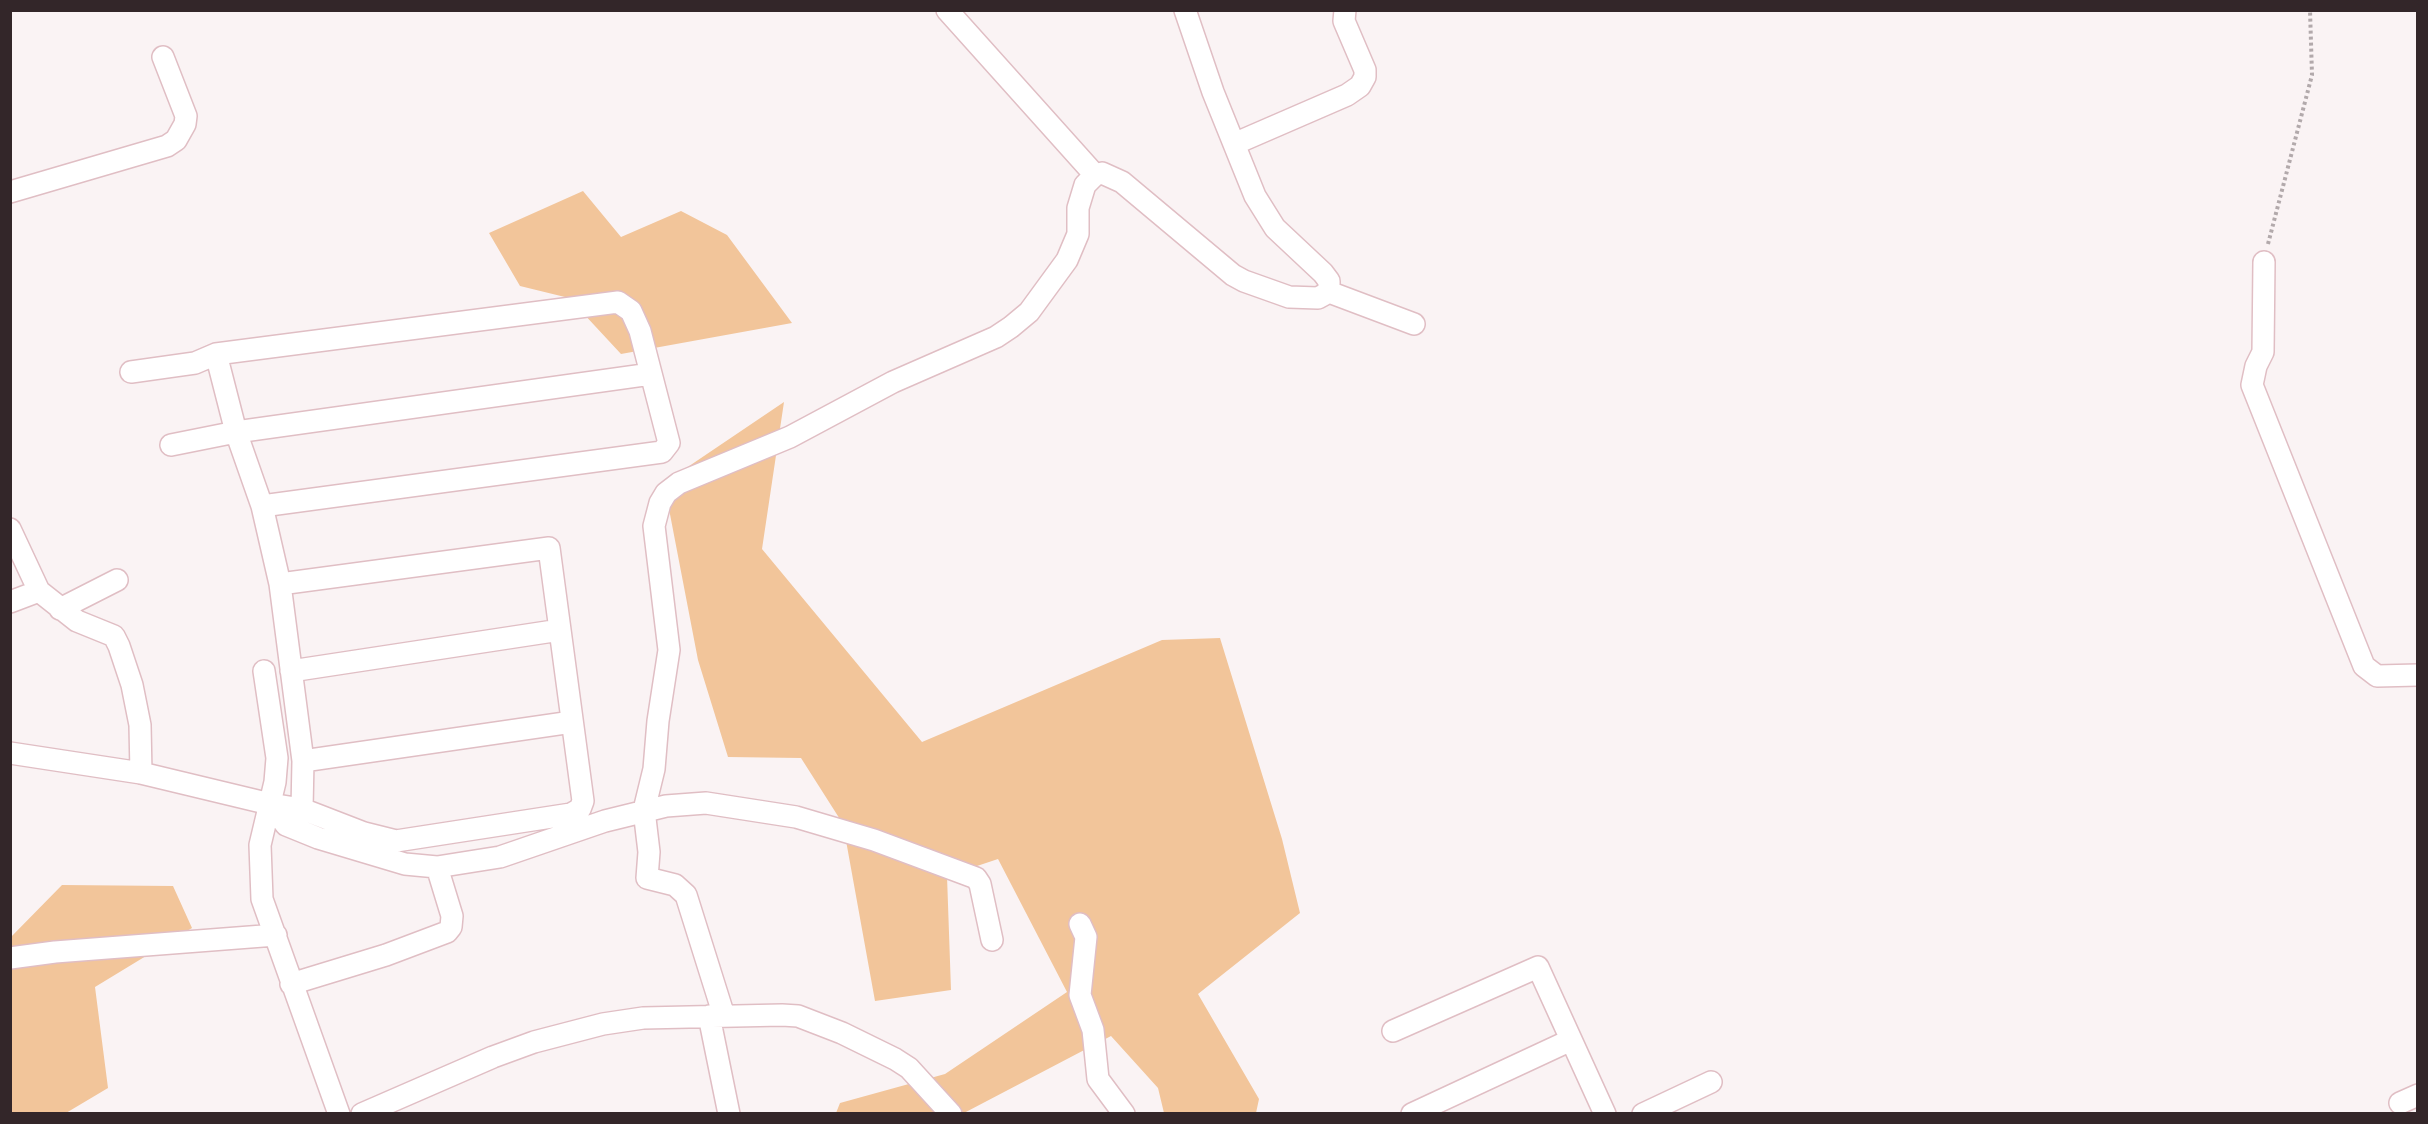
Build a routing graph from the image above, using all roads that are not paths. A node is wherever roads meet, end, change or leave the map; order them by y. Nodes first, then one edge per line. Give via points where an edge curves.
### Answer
1 (947, 10) edge
2 (1185, 10) edge
3 (1345, 10) edge
4 (164, 57) dead end
5 (1234, 144) junction
6 (1095, 175) junction
7 (10, 192) edge
8 (2264, 262) road end
9 (1329, 292) junction
10 (1414, 324) dead end
11 (216, 354) junction
12 (131, 372) dead end
13 (651, 374) junction
14 (236, 432) junction
15 (171, 445) dead end
16 (262, 506) junction
17 (10, 529) edge
18 (117, 580) dead end
19 (280, 584) junction
20 (39, 591) junction
21 (10, 602) edge
22 (60, 609) junction
23 (560, 630) junction
24 (264, 671) dead end
25 (291, 671) junction
26 (2418, 675) edge
27 (572, 722) junction
28 (10, 753) edge
29 (303, 760) junction
30 (141, 773) junction
31 (270, 804) junction
32 (302, 809) junction
33 (644, 810) junction
34 (437, 867) junction
35 (1080, 924) dead end
36 (276, 935) junction
37 (992, 940) dead end
38 (10, 958) edge
39 (291, 984) junction
40 (716, 1016) junction
41 (1393, 1031) dead end
42 (1571, 1040) junction
43 (1711, 1082) dead end
44 (339, 1113) edge
45 (362, 1113) edge
46 (729, 1113) edge
47 (951, 1113) edge
48 (1125, 1113) edge
49 (1412, 1113) edge
50 (1605, 1113) edge
51 (1643, 1113) edge

1 - 6 street
2 - 5 street
3 - 5 street via 1344,21 1365,70 1360,86
4 - 7 street via 186,116 176,140 167,146
5 - 9 street via 1255,196 1275,228 1323,273 1329,281
6 - 9 street via 1102,173 1122,182 1244,281 1289,297 1318,298
6 - 33 street via 1085,185 1078,208 1078,234 1067,260 1029,312 1011,327 893,382 790,437 679,483 666,493 654,526 669,650 654,769
8 - 26 street via 2263,352 2252,385 2364,666 2377,676
9 - 10 street
11 - 12 street via 195,363
11 - 13 street via 618,302 631,311
11 - 14 street
13 - 14 street
13 - 16 street via 669,442 662,452
14 - 15 street
14 - 16 street
16 - 19 street
17 - 20 street
18 - 22 street
19 - 23 street via 549,548
19 - 25 street
20 - 21 street
20 - 22 street
22 - 30 street via 77,621 114,636 119,646 140,725
23 - 25 street
23 - 27 street
24 - 31 street via 277,758
25 - 29 street
27 - 29 street
27 - 32 street via 583,801 580,809 571,814 396,841
28 - 30 street
29 - 32 street
30 - 31 street
31 - 32 street
31 - 34 street via 286,825 318,838 405,864
31 - 36 street via 259,862 262,899
33 - 34 street via 500,857
33 - 37 street via 705,803 796,817 964,873 980,884
33 - 40 street via 649,852 647,878 675,885 686,895
34 - 39 street via 452,916 447,932
35 - 48 street via 1086,937 1080,995 1093,1030 1098,1079
36 - 38 street
36 - 39 street
39 - 44 street
40 - 45 street via 634,1019 575,1031 493,1057
40 - 46 street
40 - 47 street via 798,1016 842,1033 909,1068
41 - 42 street via 1538,967
42 - 49 street
42 - 50 street
43 - 51 street

